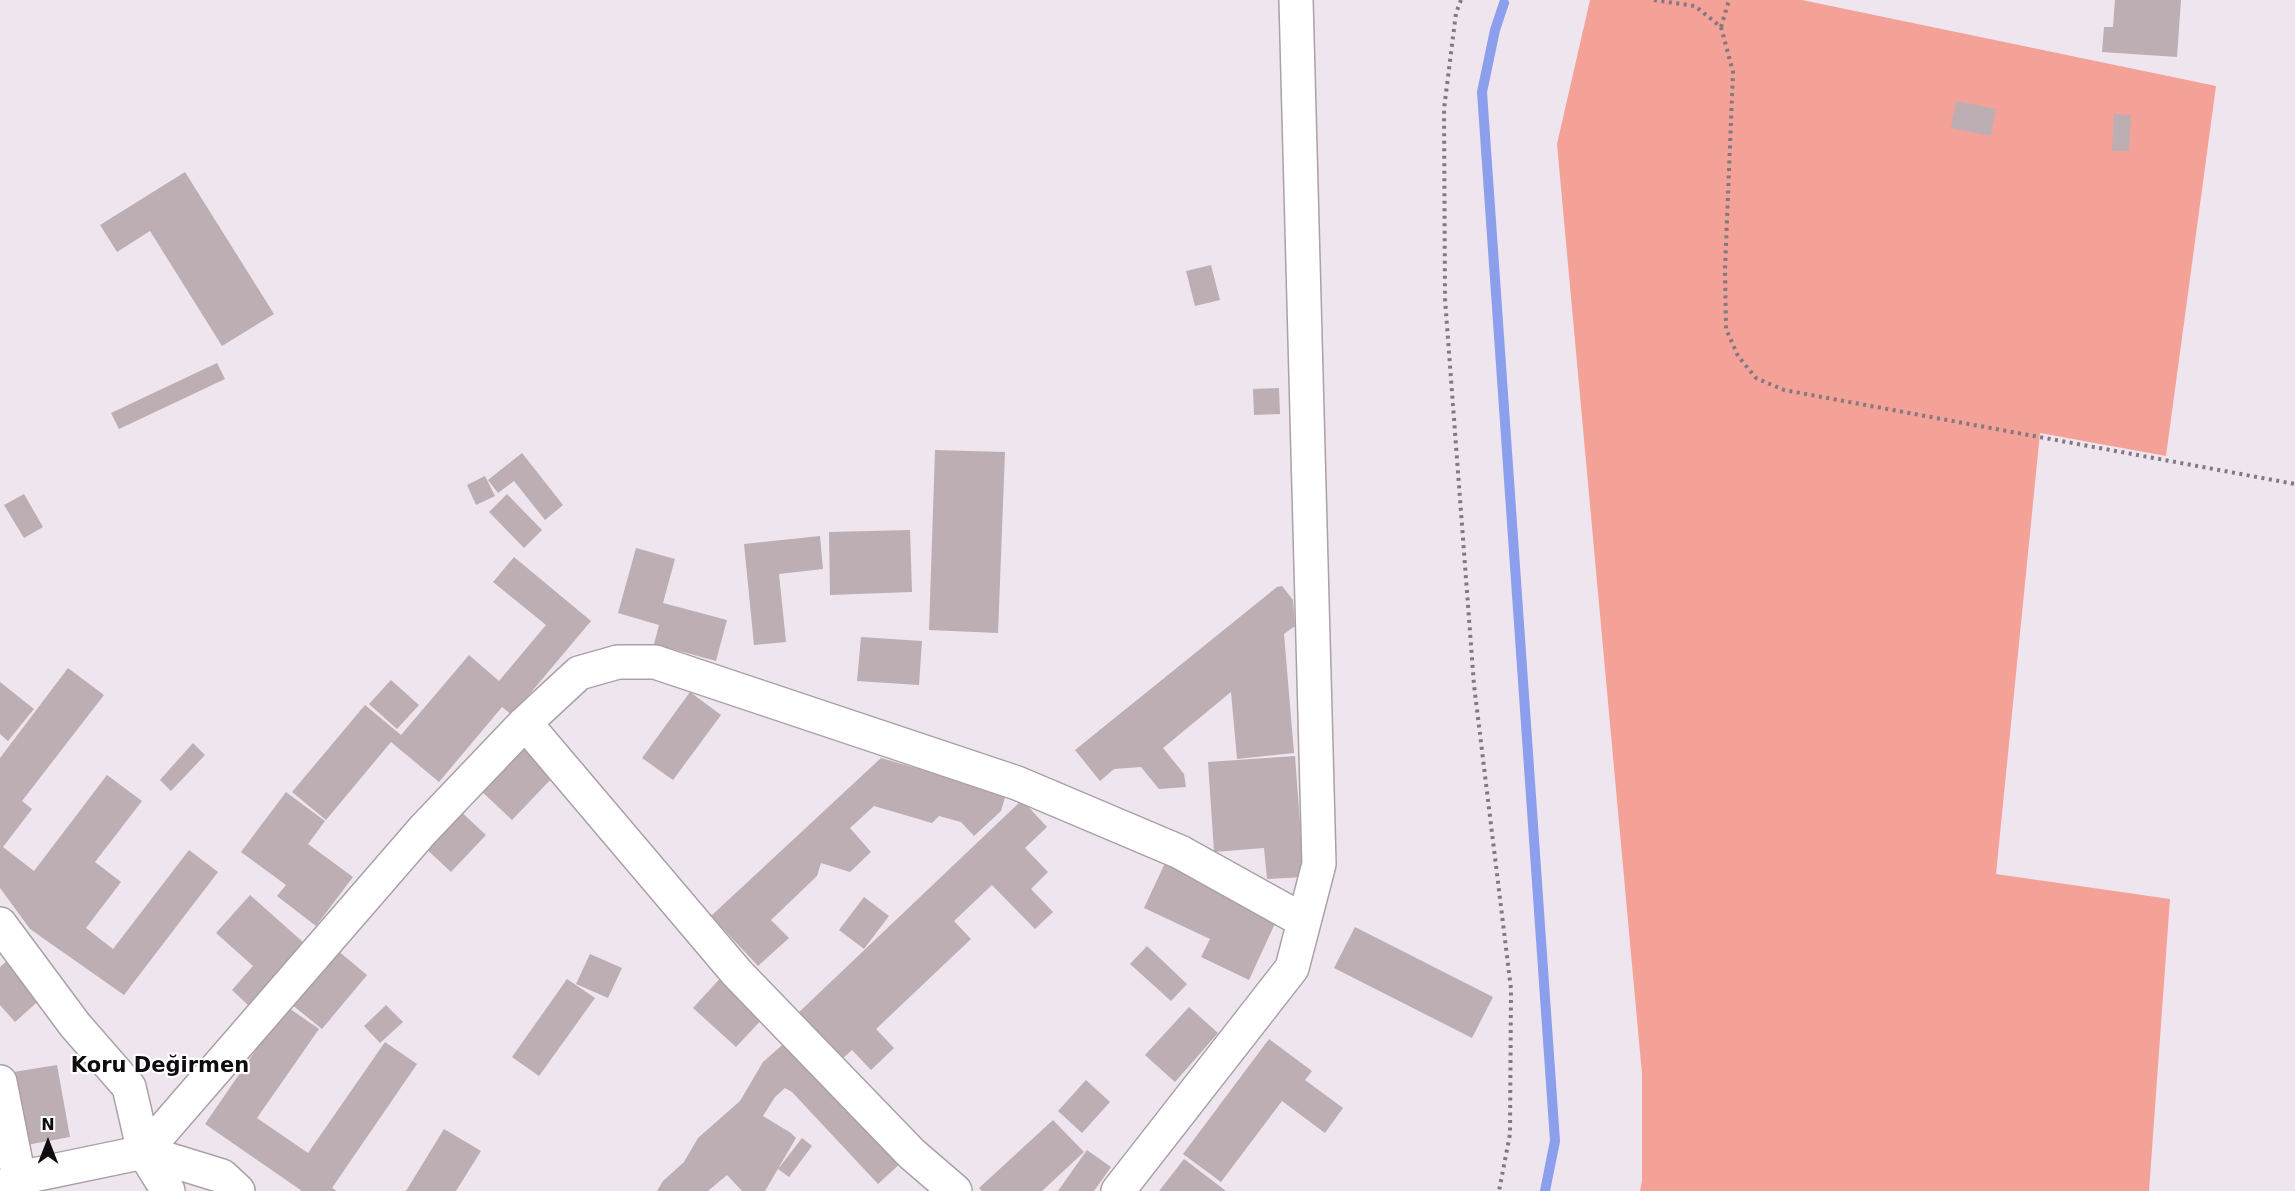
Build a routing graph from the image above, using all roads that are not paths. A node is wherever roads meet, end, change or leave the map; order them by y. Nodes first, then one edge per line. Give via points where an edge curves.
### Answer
1 (1296, 0) edge
2 (525, 723) junction
3 (1304, 921) junction
4 (0, 924) edge
5 (0, 1082) edge
6 (144, 1152) junction
7 (10, 1183) edge
8 (168, 1191) edge
9 (238, 1191) edge
10 (955, 1191) edge
11 (1118, 1191) edge

1 - 3 street via 1319,864
2 - 3 street via 579,673 618,662 656,662 1017,783 1180,852
2 - 6 street via 423,830
2 - 10 street via 737,973 912,1154
3 - 11 street via 1292,968
4 - 6 street via 75,1025 129,1087
5 - 7 street
6 - 7 street
6 - 8 street
6 - 9 street via 222,1176

